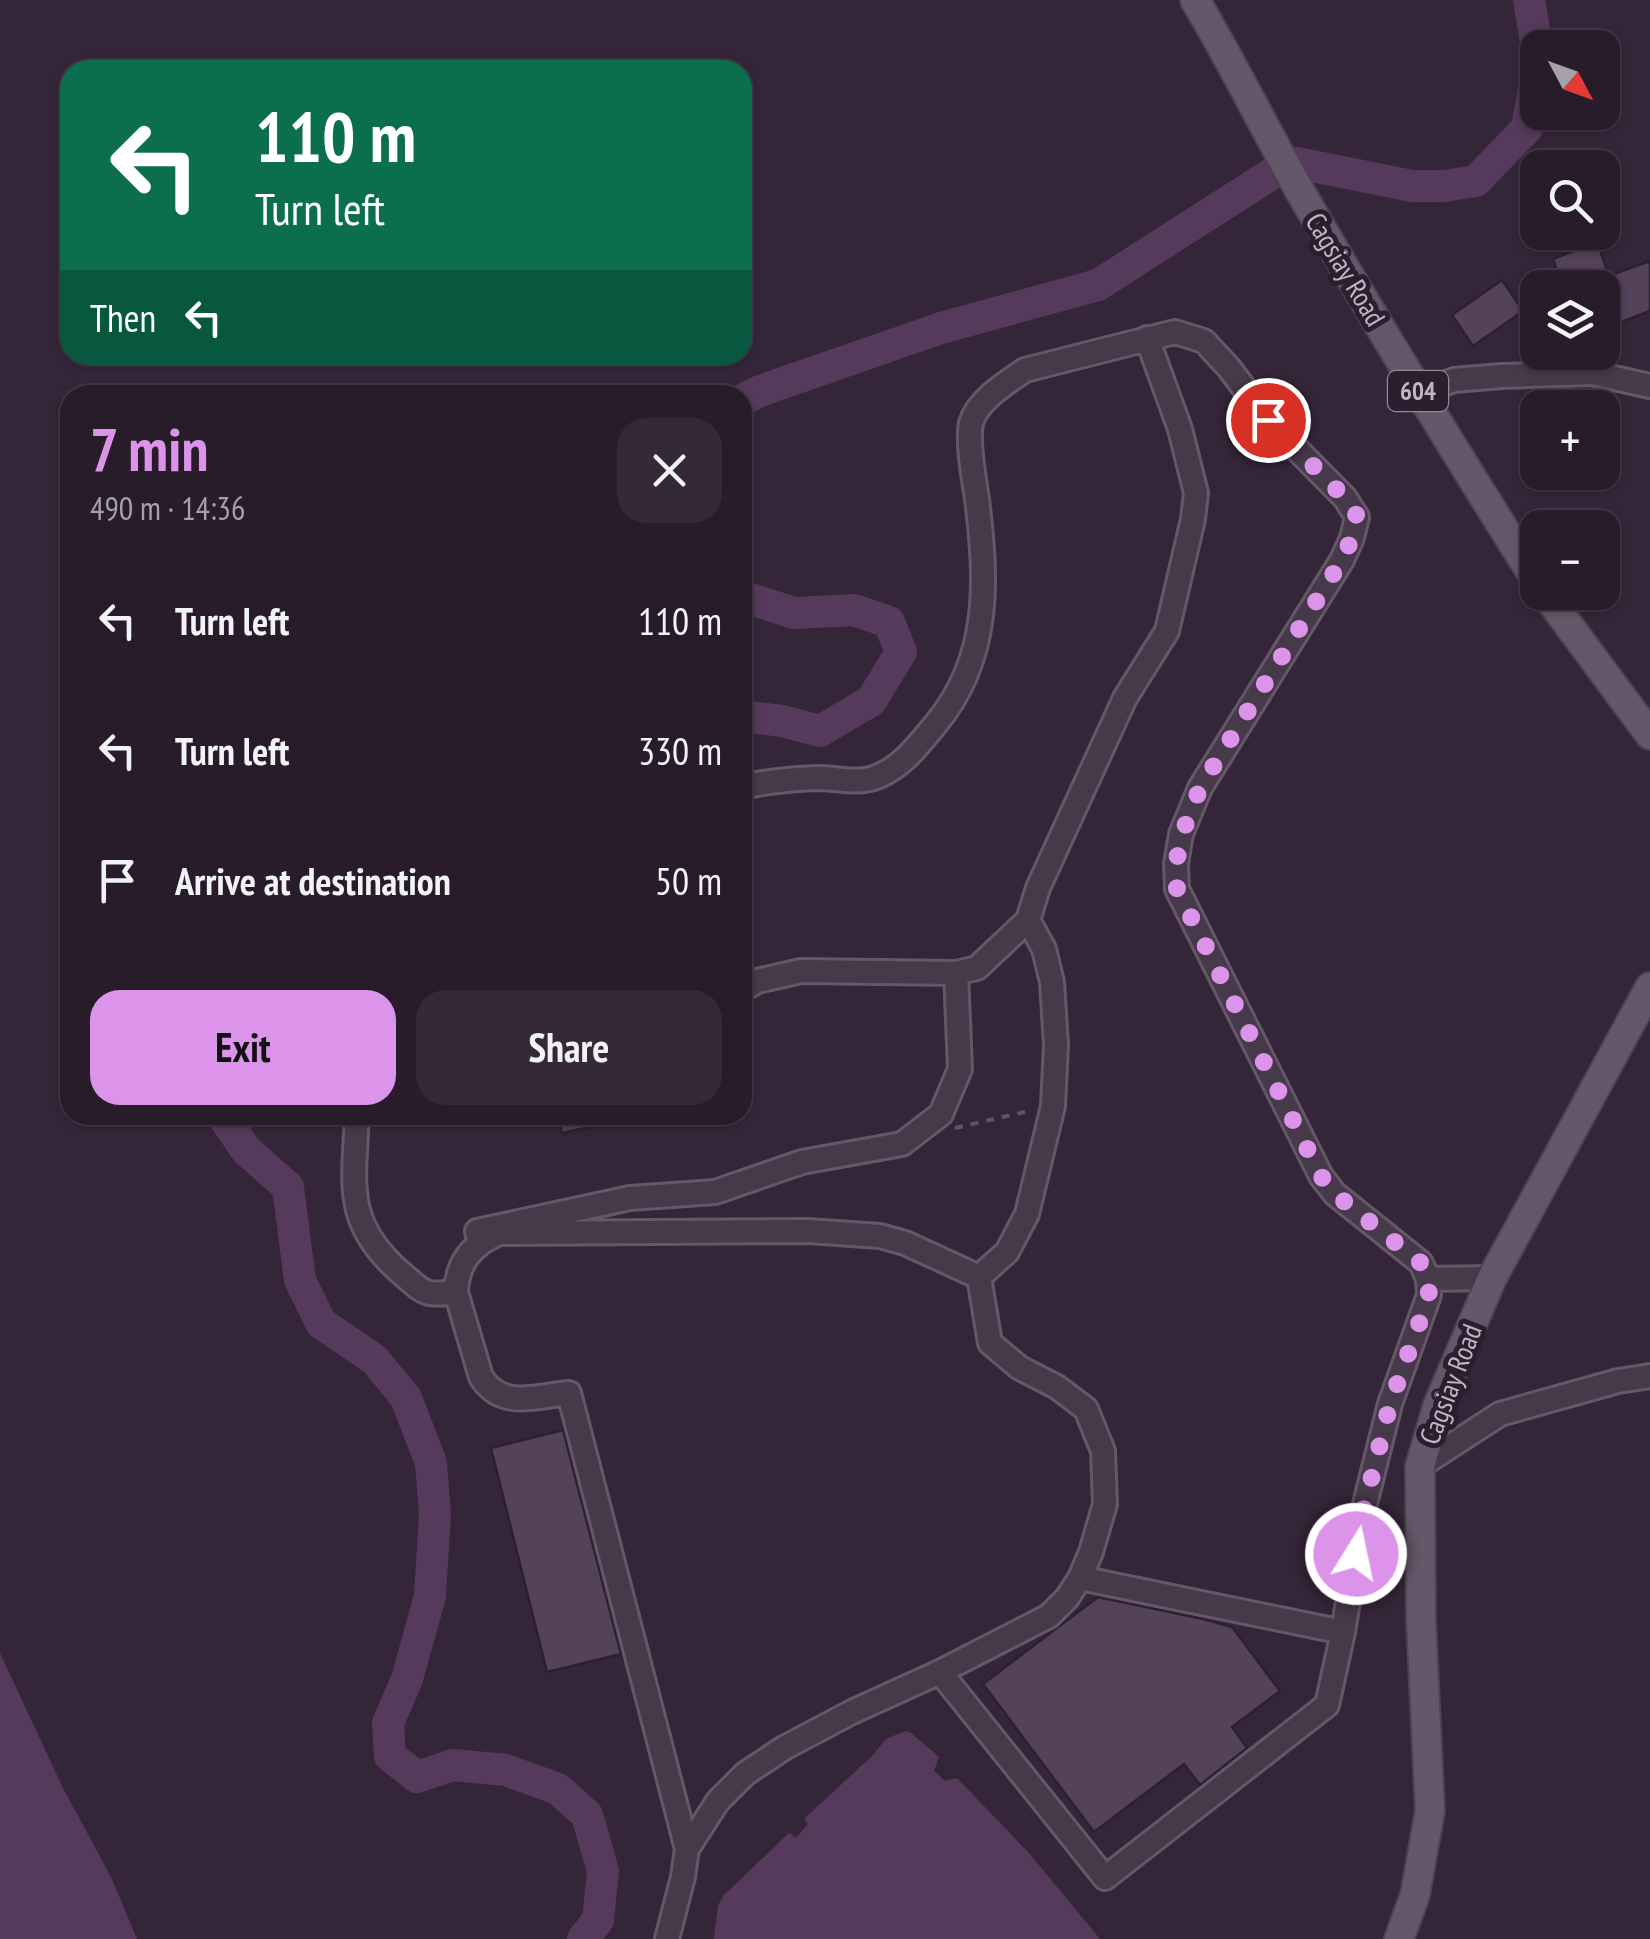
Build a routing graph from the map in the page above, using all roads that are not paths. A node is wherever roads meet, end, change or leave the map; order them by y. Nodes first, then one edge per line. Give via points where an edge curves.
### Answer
1 (1196, 0) edge
2 (1148, 338) junction
3 (1650, 386) edge
4 (1420, 393) junction
5 (1520, 554) edge
6 (1557, 610) edge
7 (1650, 735) edge
8 (752, 784) edge
9 (1028, 920) junction
10 (956, 973) junction
11 (752, 984) edge
12 (1650, 987) edge
13 (357, 1125) edge
14 (478, 1242) junction
15 (979, 1277) junction
16 (1428, 1278) junction
17 (1492, 1278) junction
18 (456, 1292) junction
19 (1650, 1376) edge
20 (1420, 1466) junction
21 (1080, 1578) junction
22 (1343, 1632) junction
23 (940, 1672) junction
24 (686, 1849) junction
25 (667, 1939) edge
26 (1399, 1939) edge

1 - 4 main road, Cagsiay Road / 604
2 - 8 street via 1025,370 986,400 971,422 984,554 979,630 968,676 906,758 857,781
2 - 9 street via 1196,493 1193,519 1167,630 1125,698
2 - 16 street via 1175,332 1204,341 1357,516 1342,560 1200,788 1182,834 1177,889 1321,1176 1421,1263
3 - 4 street via 1592,373 1454,380
4 - 5 main road, Cagsiay Road / 604
6 - 7 main road
9 - 10 street via 976,968
9 - 15 street via 1052,982 1053,1106 1027,1214 1007,1252
10 - 11 street via 801,971
10 - 14 street via 960,1069 941,1114 902,1144 802,1162 716,1192 630,1198 477,1231
12 - 17 main road, Cagsiay Road
13 - 18 street via 357,1212 374,1246 421,1290 432,1296
14 - 15 street via 499,1233 880,1236
14 - 18 street via 460,1267
15 - 21 street via 990,1342 1086,1409 1104,1452 1104,1504
16 - 17 street
16 - 22 street via 1429,1296 1390,1404 1362,1516
17 - 20 main road, Cagsiay Road via 1438,1405
18 - 24 street via 487,1387 508,1399 569,1392
19 - 20 street via 1500,1414
20 - 26 main road, Cagsiay Road via 1430,1811 1415,1895
21 - 22 street
21 - 23 street via 1048,1616
22 - 23 street via 1327,1704 1106,1878
23 - 24 street via 852,1712 745,1774 718,1800
24 - 25 street

